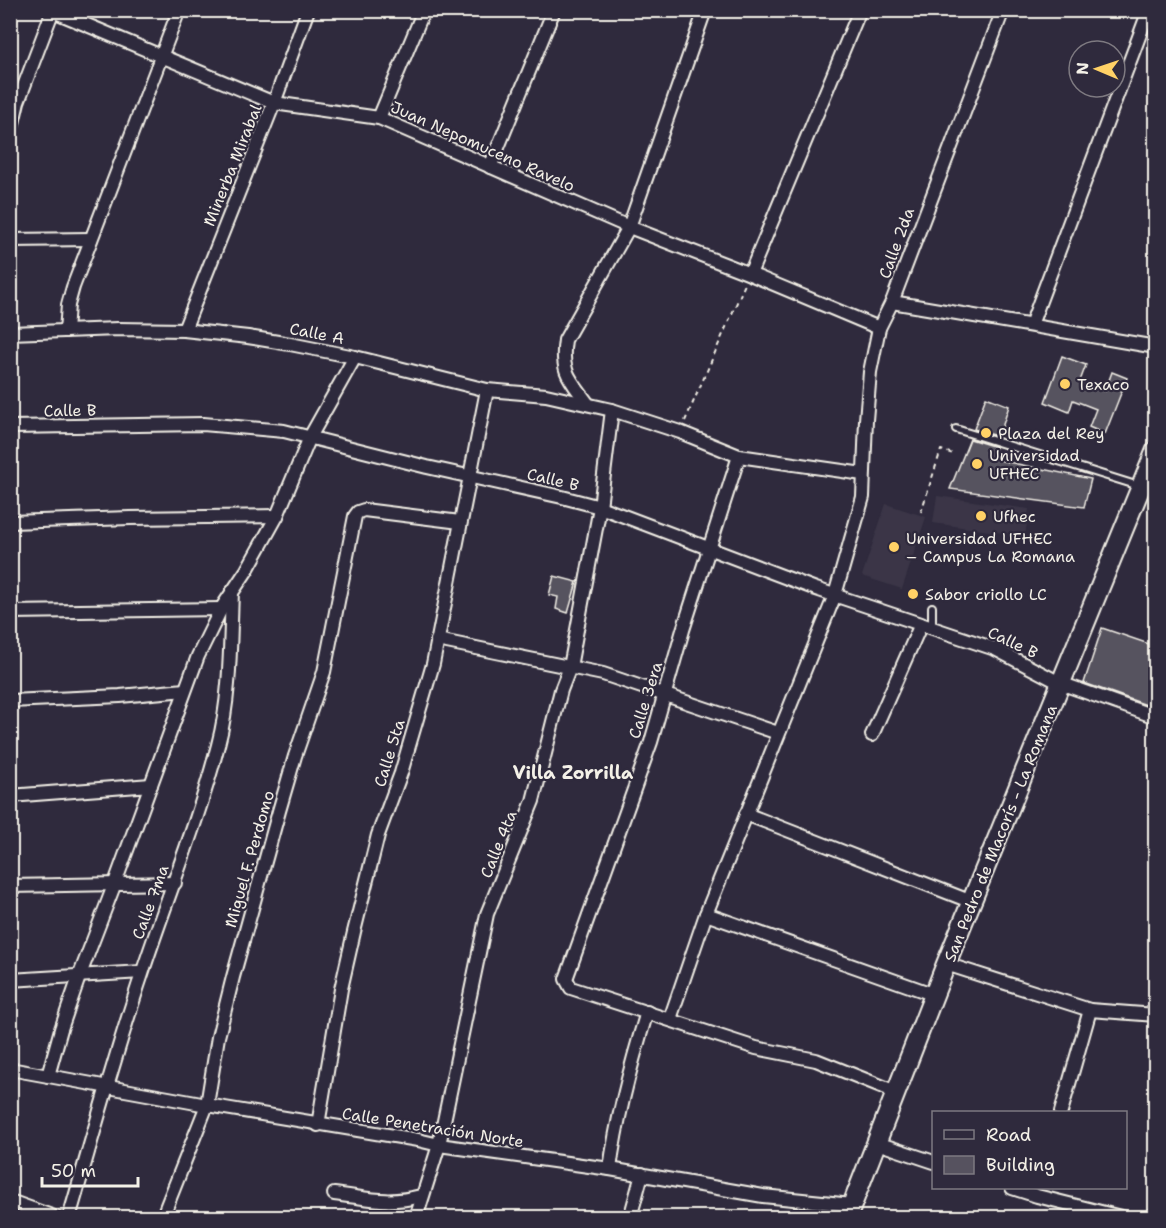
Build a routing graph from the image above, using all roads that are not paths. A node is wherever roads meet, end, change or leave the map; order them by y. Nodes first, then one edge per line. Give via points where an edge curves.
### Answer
1 (179, 10) edge
2 (308, 10) edge
3 (424, 10) edge
4 (554, 10) edge
5 (705, 10) edge
6 (860, 10) edge
7 (1003, 10) edge
8 (1149, 10) edge
9 (52, 11) edge
10 (161, 56) junction
11 (274, 103) junction
12 (379, 118) junction
13 (10, 136) edge
14 (490, 166) junction
15 (629, 227) junction
16 (91, 239) junction
17 (10, 240) edge
18 (750, 274) junction
19 (892, 302) junction
20 (1031, 325) junction
21 (879, 328) junction
22 (184, 330) junction
23 (66, 331) junction
24 (10, 333) edge
25 (1155, 347) edge
26 (355, 357) junction
27 (487, 390) junction
28 (588, 404) junction
29 (612, 410) junction
30 (10, 427) edge
31 (956, 429) dead end
32 (310, 436) junction
33 (1155, 450) edge
34 (739, 456) junction
35 (863, 474) junction
36 (469, 477) junction
37 (1141, 487) junction
38 (600, 507) junction
39 (277, 516) junction
40 (10, 522) edge
41 (460, 522) junction
42 (709, 550) junction
43 (232, 591) junction
44 (836, 595) junction
45 (932, 606) dead end
46 (221, 609) junction
47 (10, 612) edge
48 (926, 626) junction
49 (437, 640) junction
50 (570, 667) junction
51 (1060, 683) junction
52 (185, 690) junction
53 (665, 694) junction
54 (10, 701) edge
55 (1155, 717) edge
56 (778, 733) junction
57 (872, 735) dead end
58 (151, 785) junction
59 (10, 796) edge
60 (746, 814) junction
61 (115, 883) junction
62 (175, 883) junction
63 (10, 886) edge
64 (972, 902) junction
65 (706, 914) junction
66 (946, 964) junction
67 (142, 972) junction
68 (79, 978) junction
69 (10, 980) edge
70 (935, 995) junction
71 (1090, 1010) junction
72 (647, 1012) junction
73 (1155, 1015) edge
74 (670, 1019) junction
75 (10, 1069) edge
76 (48, 1076) junction
77 (106, 1088) junction
78 (896, 1092) junction
79 (207, 1106) junction
80 (1062, 1111) edge
81 (318, 1125) junction
82 (877, 1143) junction
83 (439, 1145) junction
84 (932, 1162) edge
85 (610, 1169) junction
86 (642, 1174) junction
87 (1018, 1189) edge
88 (1038, 1192) edge
89 (334, 1194) dead end
90 (421, 1196) junction
91 (10, 1201) edge
92 (850, 1211) edge
93 (1155, 1212) edge
94 (57, 1218) edge
95 (69, 1218) edge
96 (162, 1218) edge
97 (416, 1218) edge
98 (630, 1218) edge
99 (1125, 1218) edge
100 (1154, 1218) edge

1 - 10 street
2 - 11 street, Minerba Mirabal
3 - 12 street
4 - 14 street
5 - 15 street
6 - 18 street
7 - 19 street, Calle 2da
8 - 20 street
9 - 10 street, Juan Nepomuceno Ravelo
9 - 13 street via 18,102
10 - 11 street, Juan Nepomuceno Ravelo
10 - 16 street
11 - 12 street, Juan Nepomuceno Ravelo
11 - 22 street, Minerba Mirabal
12 - 14 street, Juan Nepomuceno Ravelo
14 - 15 street, Juan Nepomuceno Ravelo
15 - 18 street, Juan Nepomuceno Ravelo
15 - 28 street via 565,340 564,371
16 - 17 street
16 - 23 street via 68,305
18 - 21 street, Juan Nepomuceno Ravelo
19 - 20 street
19 - 21 street, Calle 2da
20 - 25 street
21 - 35 street, Calle 2da via 870,372
22 - 23 street, Calle A
22 - 26 street, Calle A
23 - 24 street, Calle A
26 - 27 street, Calle A
26 - 32 street
27 - 28 street, Calle A via 546,395
27 - 36 street, Calle 5ta
28 - 29 street, Calle A
29 - 34 street, Calle A
29 - 38 street, Calle 4ta
30 - 32 street, Calle B via 203,424
31 - 37 lane
32 - 36 street, Calle B
32 - 39 street
33 - 37 main road, San Pedro de Macorís - La Romana
34 - 35 street, Calle A
34 - 42 street, Calle 3era
35 - 44 street, Calle 2da via 863,497
36 - 38 street, Calle B
36 - 41 street, Calle 5ta
37 - 51 main road, San Pedro de Macorís - La Romana
38 - 42 street, Calle B
38 - 50 street, Calle 4ta
39 - 40 street
39 - 43 street
41 - 49 street, Calle 5ta
41 - 79 street, Miguel F. Perdomo via 364,510 355,516 324,672 295,756 233,977
42 - 44 street, Calle B
42 - 53 street, Calle 3era
43 - 46 street
43 - 62 street, Calle 7ma via 230,651 219,743
44 - 48 street, Calle B
44 - 56 street, Calle 2da
45 - 48 lane
46 - 47 street
46 - 52 street
48 - 51 street, Calle B via 995,650
48 - 57 street
49 - 50 street
49 - 81 street, Calle 5ta via 366,881 341,989
50 - 53 street
50 - 83 street, Calle 4ta via 533,801 487,914
51 - 55 street, Calle B
51 - 64 main road, San Pedro de Macorís - La Romana
52 - 54 street
52 - 58 street
53 - 56 street
53 - 72 street, Calle 3era via 566,974 571,988
56 - 60 street, Calle 2da
58 - 59 street
58 - 61 street
60 - 64 street
60 - 65 street, Calle 2da
61 - 62 street
61 - 63 street
61 - 68 street
62 - 67 street, Calle 7ma
64 - 66 main road, San Pedro de Macorís - La Romana
65 - 70 street
65 - 74 street, Calle 2da
66 - 70 main road, San Pedro de Macorís - La Romana
66 - 71 street
67 - 68 street
67 - 77 street, Calle 7ma
68 - 69 street
68 - 76 street
70 - 78 main road, San Pedro de Macorís - La Romana
71 - 73 street
71 - 80 street
72 - 74 street
72 - 85 street via 626,1082
74 - 78 street via 756,1048 816,1060
75 - 76 street, Calle Penetración Norte
76 - 77 street, Calle Penetración Norte
77 - 79 street, Calle Penetración Norte
77 - 95 street, Calle 7ma
78 - 82 main road, San Pedro de Macorís - La Romana
79 - 81 street, Calle Penetración Norte
79 - 96 street, Miguel F. Perdomo
81 - 83 street, Calle Penetración Norte
82 - 84 street
82 - 92 main road, San Pedro de Macorís - La Romana
83 - 85 street, Calle Penetración Norte
83 - 90 street, Calle 4ta
85 - 86 street, Calle Penetración Norte
86 - 92 street, Calle Penetración Norte
86 - 98 street
87 - 88 street
88 - 99 street
89 - 90 street via 384,1202
90 - 97 street, Calle 4ta
91 - 94 street
93 - 100 street

